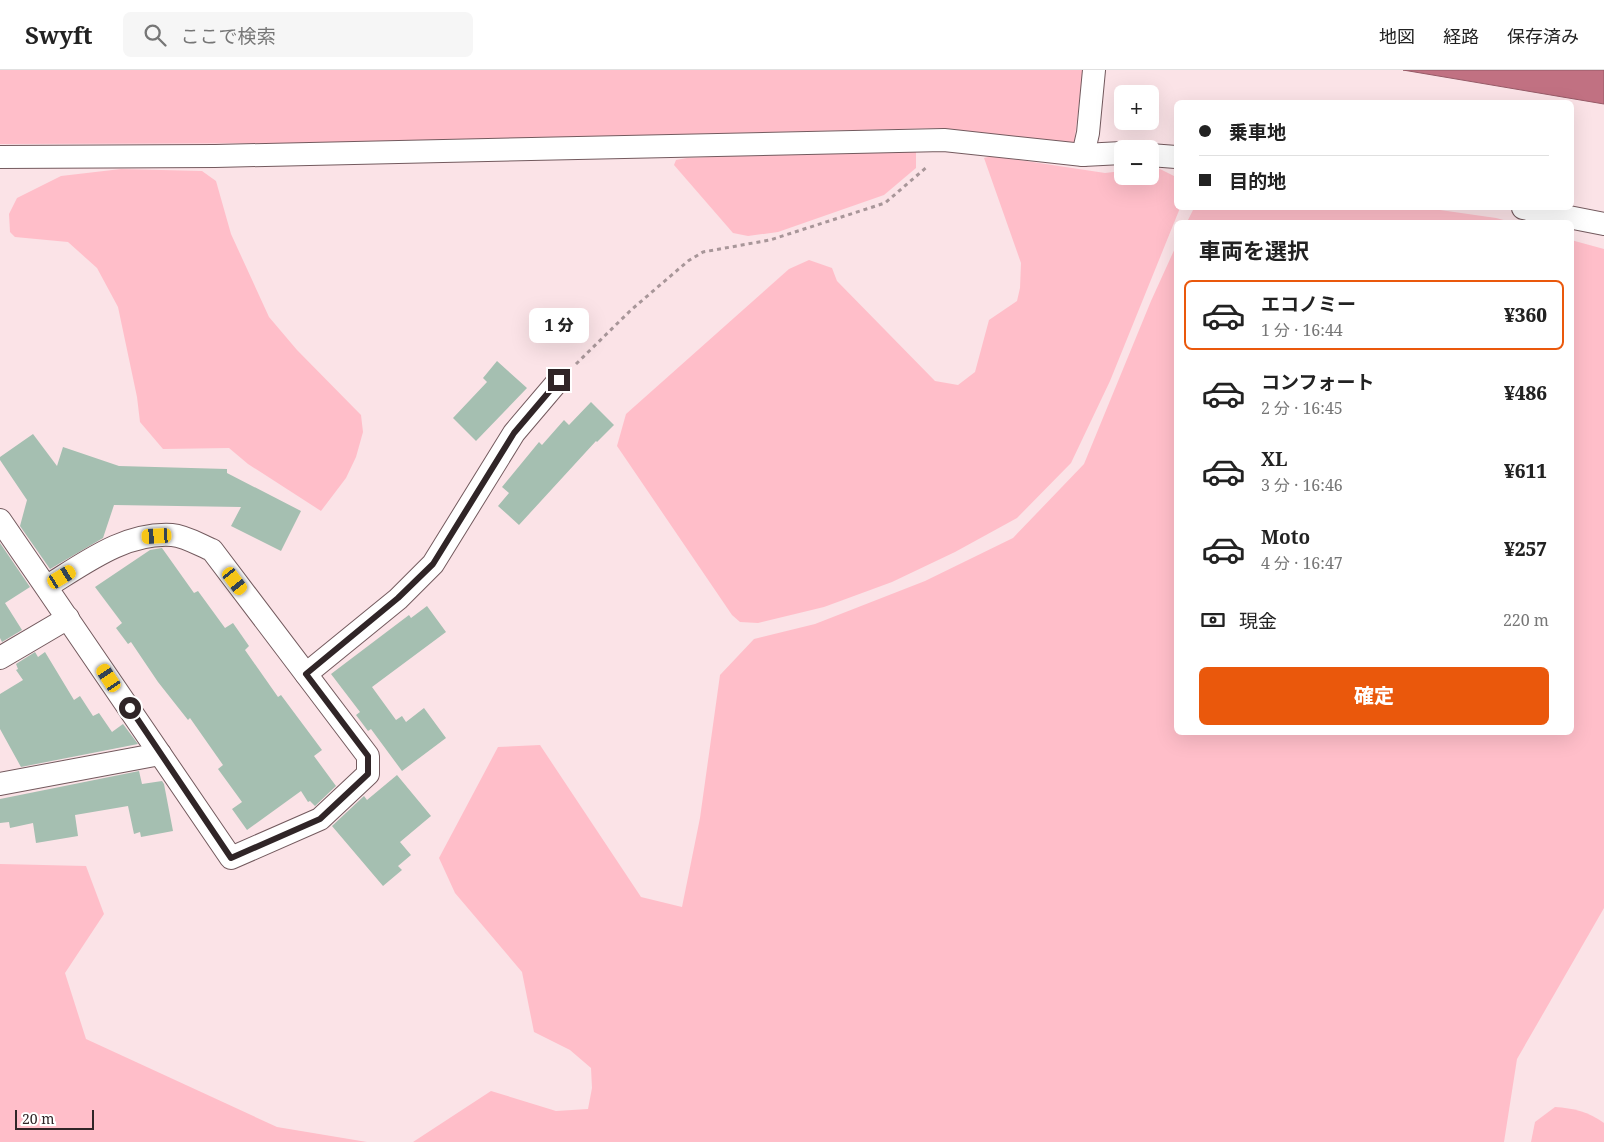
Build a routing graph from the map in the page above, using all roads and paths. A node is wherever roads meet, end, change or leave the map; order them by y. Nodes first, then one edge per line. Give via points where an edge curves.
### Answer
1 (1094, 70) edge
2 (944, 140) junction
3 (1114, 153) edge
4 (1083, 155) junction
5 (1159, 156) edge
6 (0, 157) edge
7 (1174, 157) edge
8 (1533, 210) edge
9 (1604, 224) edge
10 (559, 380) joint
11 (0, 520) edge
12 (46, 586) junction
13 (68, 618) junction
14 (0, 658) edge
15 (306, 674) junction
16 (160, 754) junction
17 (0, 784) edge

1 - 4 street
2 - 4 street
2 - 6 street via 215,156
2 - 10 path via 926,168 885,203 770,240 703,252 631,310
3 - 4 street
5 - 7 street
8 - 9 street
10 - 15 street via 514,433 433,564 398,598
11 - 12 street
12 - 13 street
12 - 15 street via 111,548 140,537 174,535 212,550
13 - 14 street
13 - 16 street
15 - 16 street via 368,756 368,774 320,819 231,858
16 - 17 street

